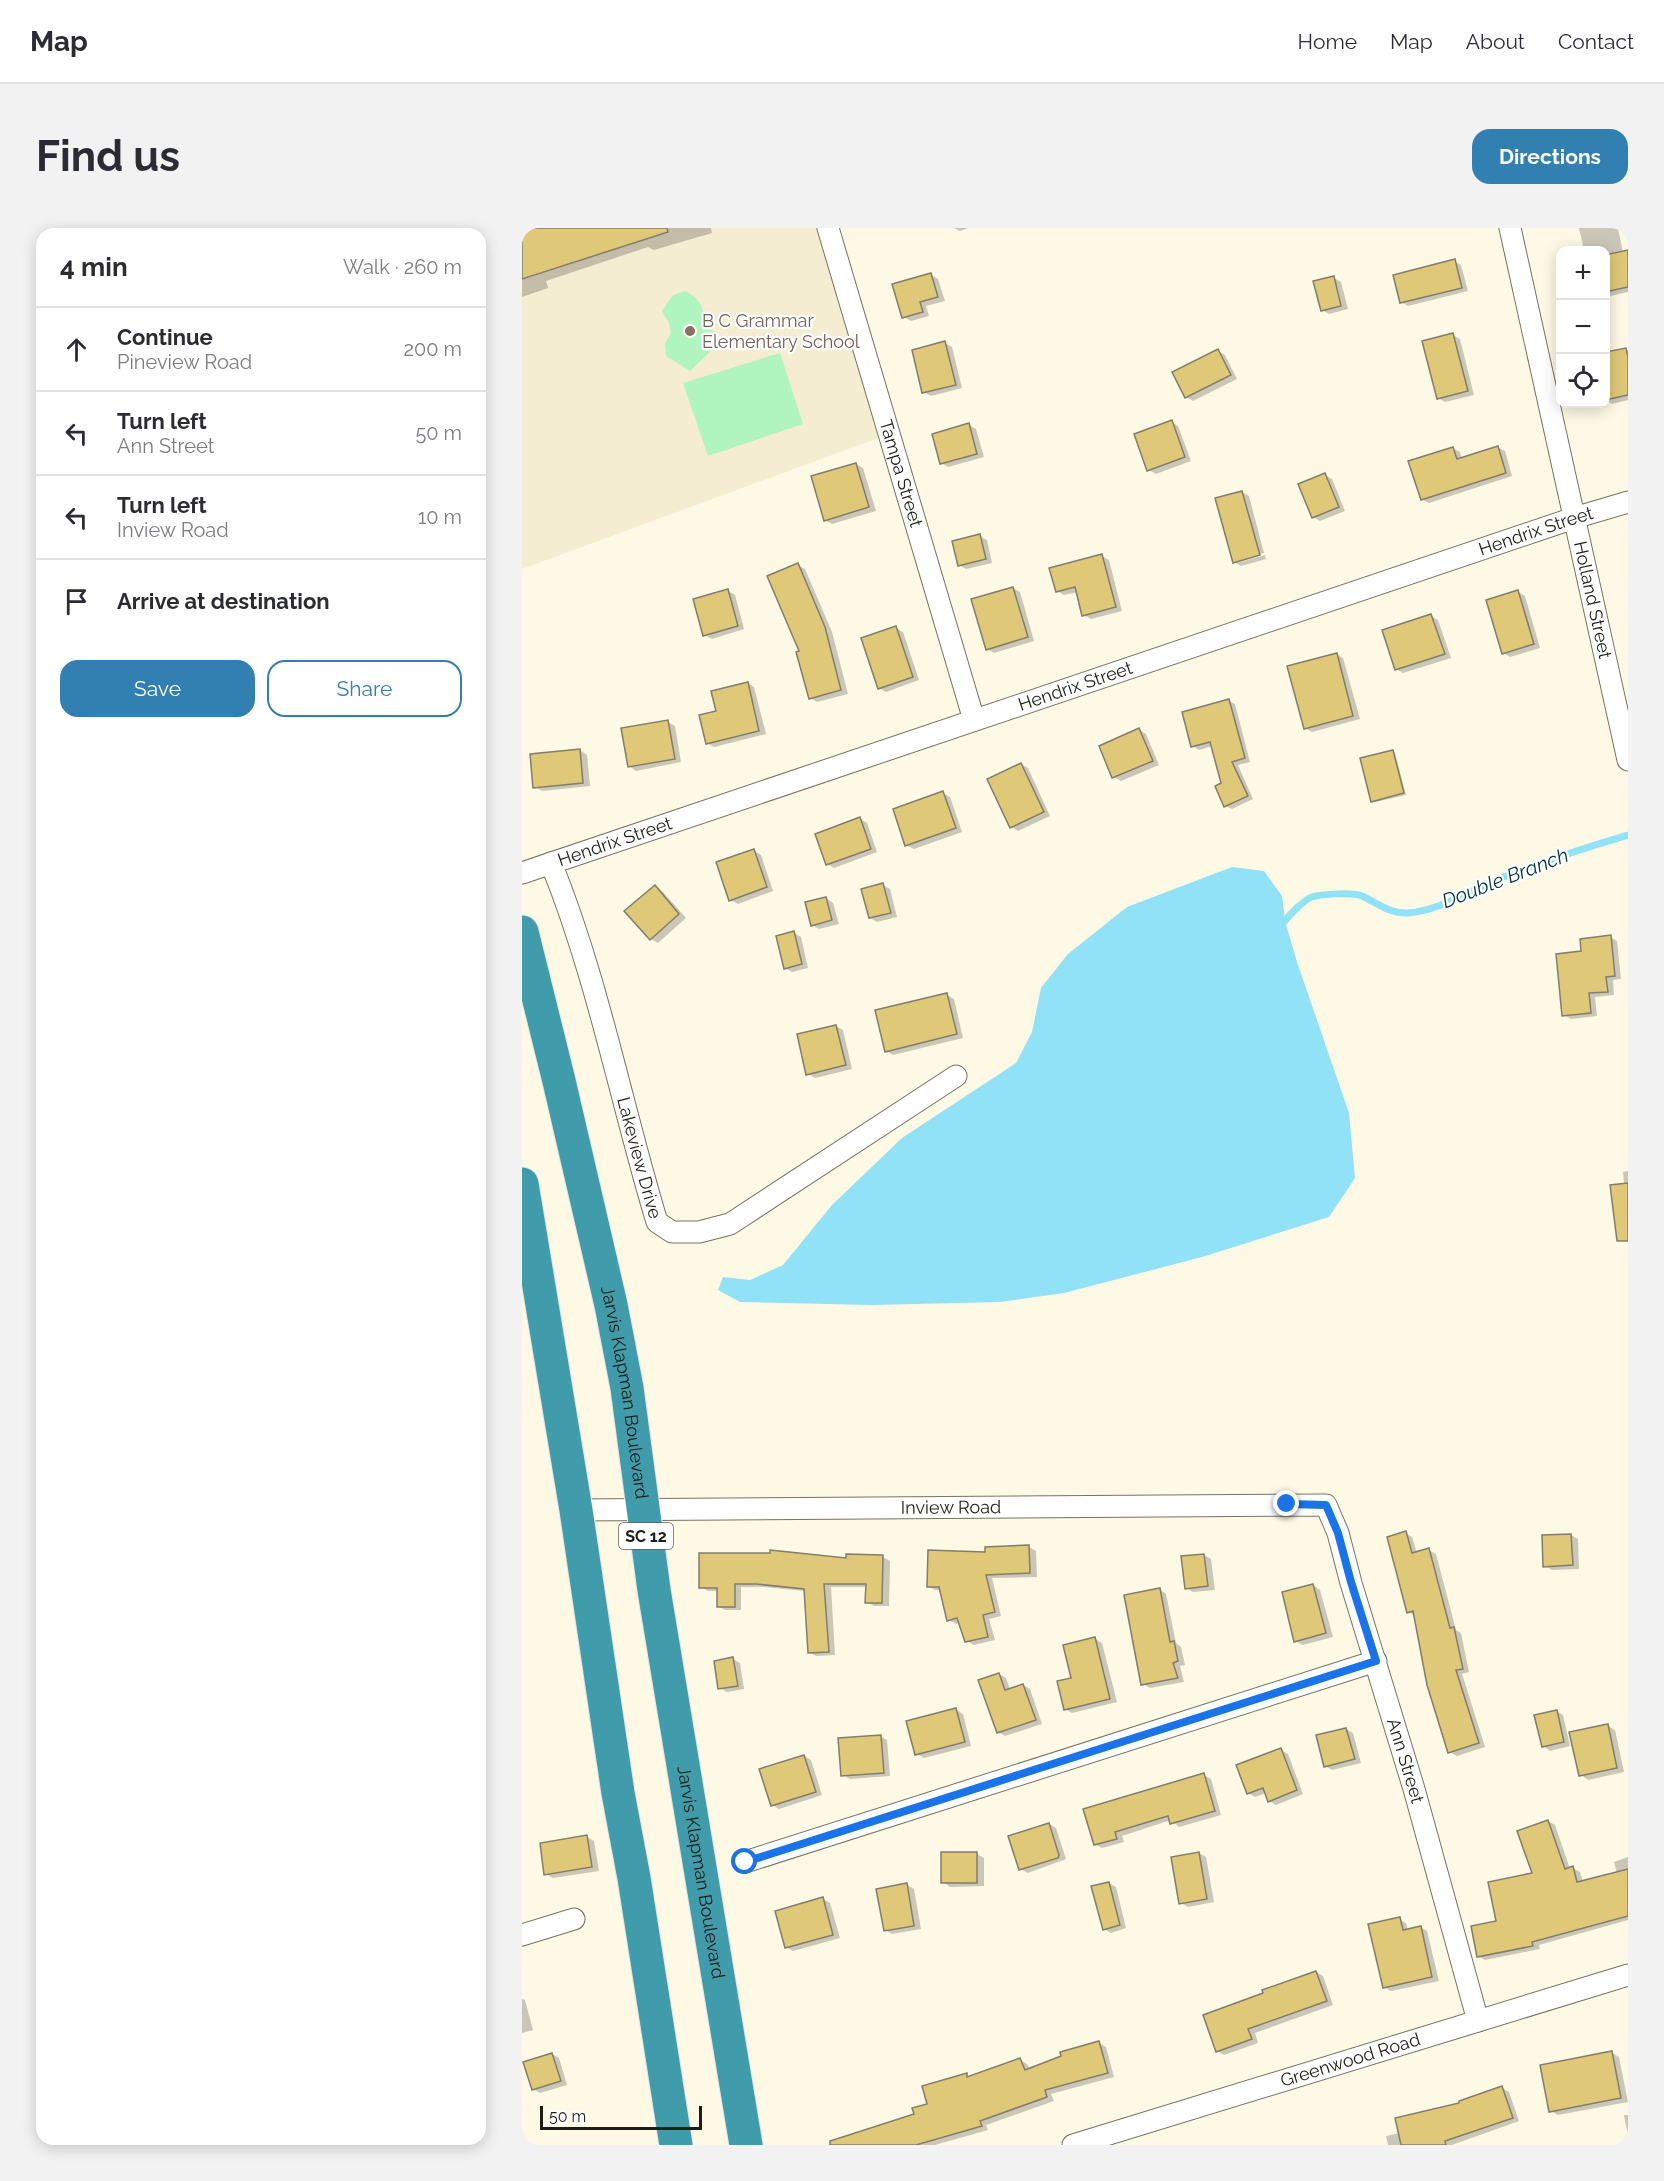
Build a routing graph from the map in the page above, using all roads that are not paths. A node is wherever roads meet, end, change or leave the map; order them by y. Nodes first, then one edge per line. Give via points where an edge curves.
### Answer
1 (828, 228) edge
2 (1510, 228) edge
3 (1628, 502) edge
4 (1574, 518) junction
5 (974, 720) junction
6 (1628, 760) edge
7 (551, 863) junction
8 (522, 873) edge
9 (522, 932) edge
10 (956, 1076) dead end
11 (522, 1184) edge
12 (1326, 1505) joint
13 (642, 1509) junction
14 (576, 1510) junction
15 (1376, 1661) junction
16 (745, 1862) dead end
17 (574, 1919) dead end
18 (522, 1935) edge
19 (1628, 1975) edge
20 (651, 1987) junction
21 (1478, 2021) junction
22 (676, 2145) edge
23 (697, 2145) edge
24 (746, 2145) edge
25 (1073, 2145) edge

1 - 5 street, Tampa Street
2 - 4 street, Holland Street
3 - 4 street, Hendrix Street
4 - 5 street, Hendrix Street
4 - 6 street, Holland Street
5 - 7 street, Hendrix Street
7 - 8 street, Hendrix Street
7 - 10 street, Lakeview Drive via 572,915 657,1222 672,1232 699,1232 730,1224
9 - 13 highway, Jarvis Klapman Boulevard / SC 12 via 611,1305 627,1388
11 - 14 highway
12 - 13 street, Inview Road
12 - 15 street, Ann Street
13 - 14 street, Inview Road
13 - 24 highway, Jarvis Klapman Boulevard / SC 12
14 - 20 highway
15 - 16 street
15 - 21 street, Ann Street
17 - 18 street
19 - 21 street, Greenwood Road
20 - 22 highway
20 - 23 highway
21 - 25 street, Greenwood Road

